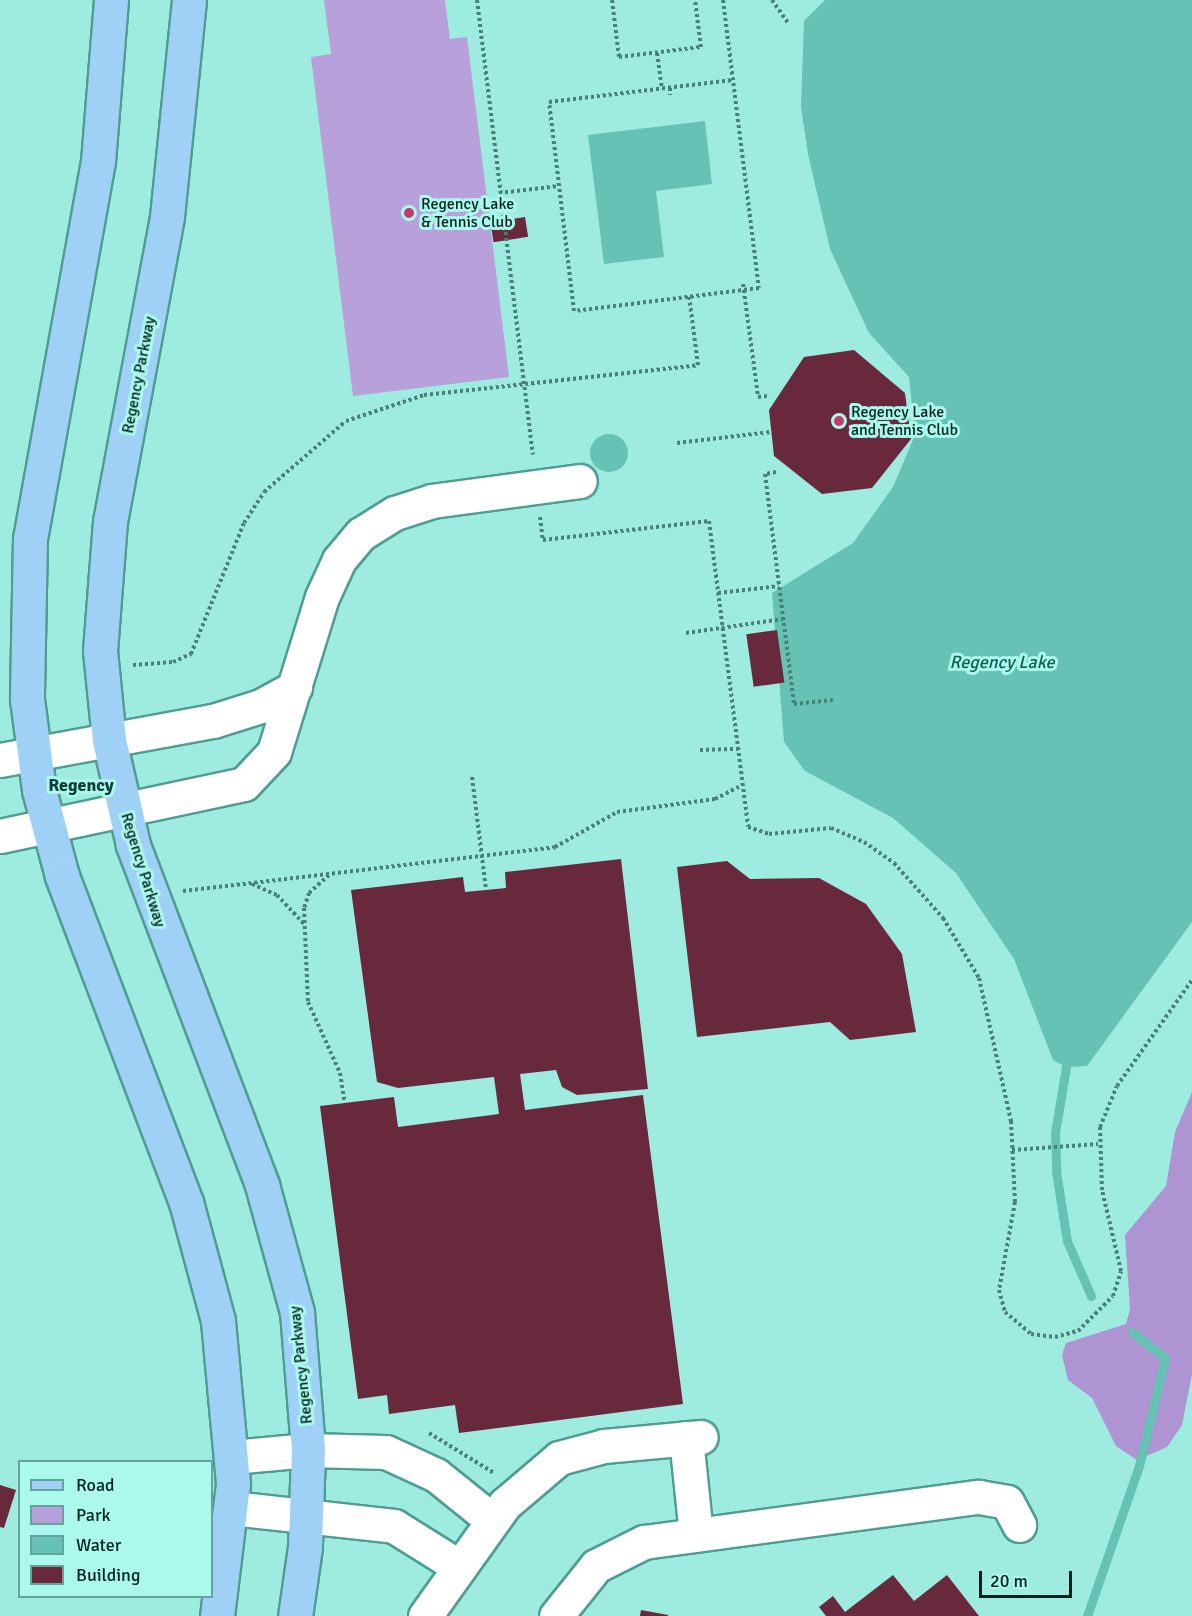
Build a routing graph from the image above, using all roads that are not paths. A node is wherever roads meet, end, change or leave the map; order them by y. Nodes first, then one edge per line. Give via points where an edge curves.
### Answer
1 (111, 0) edge
2 (189, 0) edge
3 (580, 481) dead end
4 (295, 687) junction
5 (109, 740) junction
6 (33, 754) junction
7 (0, 760) edge
8 (123, 810) junction
9 (48, 828) junction
10 (0, 836) edge
11 (308, 1450) junction
12 (232, 1457) junction
13 (232, 1508) junction
14 (307, 1514) junction
15 (492, 1520) junction
16 (1019, 1525) dead end
17 (696, 1534) junction
18 (458, 1566) junction
19 (217, 1616) edge
20 (295, 1616) edge
21 (425, 1616) edge
22 (556, 1616) edge

1 - 6 main road via 98,161 30,538 24,644
2 - 5 main road, Regency Parkway via 165,228 105,561 100,651
3 - 4 street via 414,506 361,534 329,579
4 - 5 street via 230,716
4 - 8 street via 274,752 251,780 222,791
5 - 6 street
5 - 8 main road, Regency Parkway
6 - 7 street
6 - 9 main road
8 - 9 street
8 - 11 main road, Regency Parkway via 162,934 280,1238 301,1334
9 - 10 street
9 - 12 main road via 197,1236 223,1350
11 - 12 street
11 - 14 main road, Regency Parkway
11 - 15 street via 370,1450 410,1459
12 - 13 main road
13 - 14 street
13 - 19 main road
14 - 18 street via 394,1526
14 - 20 main road, Regency Parkway
15 - 17 street via 525,1484 567,1454 694,1438
15 - 18 street
16 - 17 street via 1007,1502 979,1497
17 - 22 street via 613,1553
18 - 21 street

